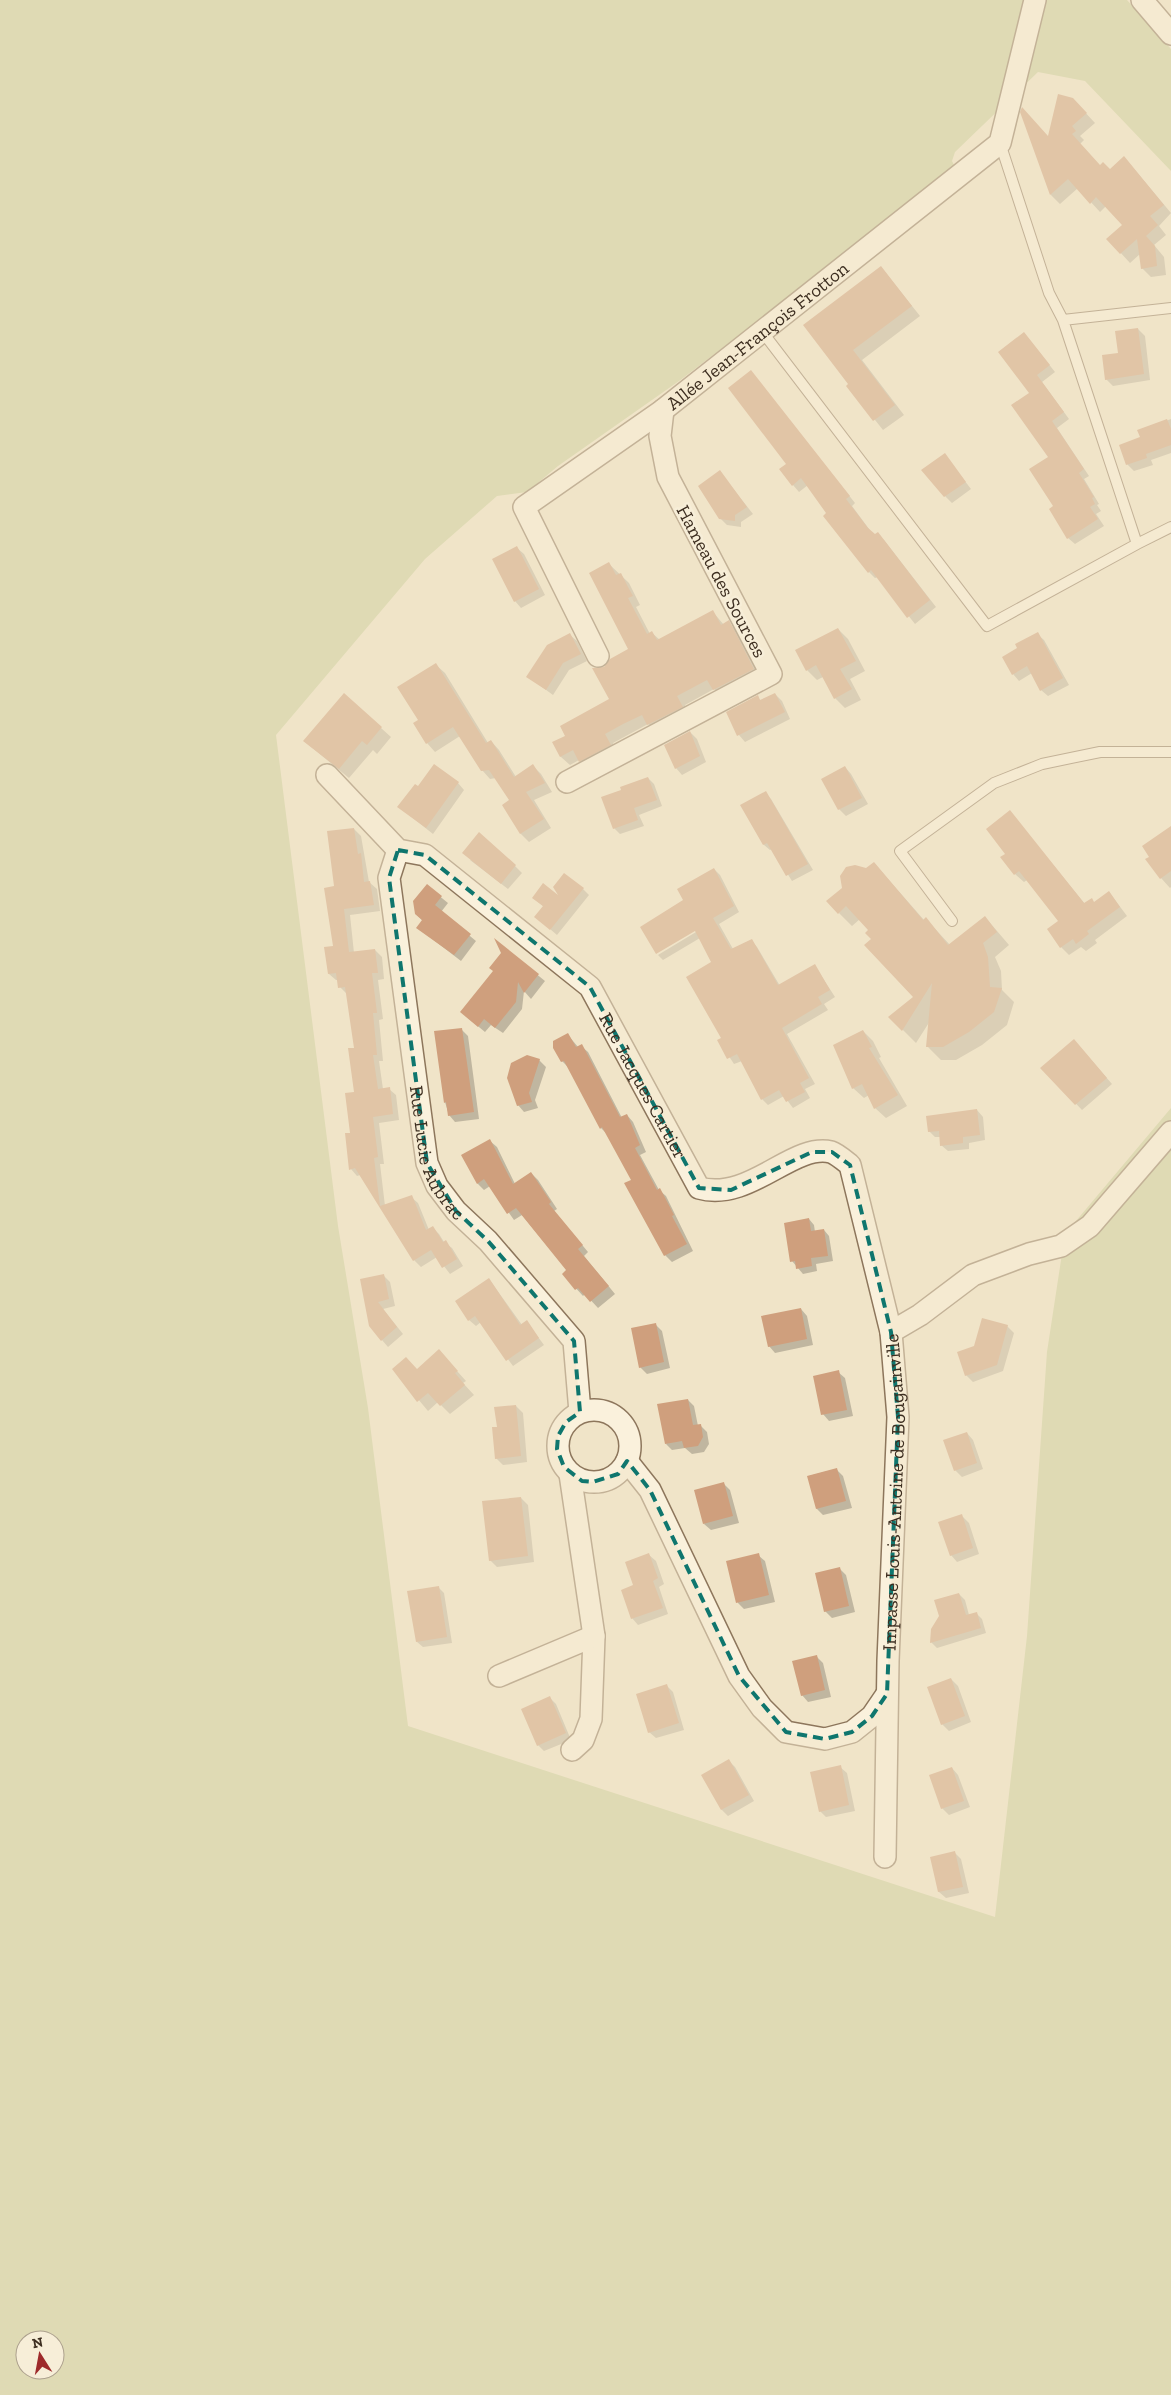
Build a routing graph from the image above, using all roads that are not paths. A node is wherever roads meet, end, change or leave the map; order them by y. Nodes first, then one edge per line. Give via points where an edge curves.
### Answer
1 (1035, 0) edge
2 (1142, 0) edge
3 (1171, 34) edge
4 (1000, 144) junction
5 (1171, 308) edge
6 (1063, 320) junction
7 (761, 330) junction
8 (662, 410) junction
9 (1171, 527) edge
10 (1137, 544) junction
11 (598, 656) dead end
12 (1171, 752) edge
13 (327, 775) dead end
14 (567, 782) dead end
15 (398, 850) junction
16 (952, 921) dead end
17 (1171, 1132) edge
18 (892, 1332) junction
19 (580, 1412) junction
20 (627, 1461) junction
21 (570, 1474) junction
22 (594, 1636) junction
23 (499, 1676) dead end
24 (887, 1694) junction
25 (572, 1750) dead end
26 (885, 1857) dead end

1 - 4 street
2 - 3 street
4 - 6 lane via 1049,293
4 - 7 street, Allée Jean-François Frotton
5 - 6 lane
6 - 10 lane
7 - 8 street, Allée Jean-François Frotton
7 - 10 lane via 987,626
8 - 11 street, Allée Jean-François Frotton via 524,507
8 - 14 street, Hameau des Sources via 660,436 668,477 771,674
9 - 10 lane
12 - 16 lane via 1100,752 1042,764 994,783 900,852
13 - 15 street
15 - 18 street, Rue Jacques Cartier via 425,855 590,987 699,1188 713,1192 732,1190 812,1152 832,1152 850,1165
15 - 19 street, Rue Lucie Aubrac via 389,878 427,1163 437,1186 456,1211 488,1241 574,1341
17 - 18 street, Impasse Louis-Antoine de Bougainville via 1090,1226 1061,1246 973,1275
18 - 24 street, Impasse Louis-Antoine de Bougainville via 898,1417
19 - 20 street via 599,1410 614,1415 623,1424 630,1443
19 - 21 street via 566,1422 558,1436 558,1456
20 - 21 street via 618,1474 605,1481 582,1481
20 - 24 street via 650,1490 739,1676 762,1708 786,1732 825,1739 852,1732 872,1716
21 - 22 street
22 - 23 street
22 - 25 street via 591,1719 583,1740
24 - 26 street, Impasse Louis-Antoine de Bougainville

